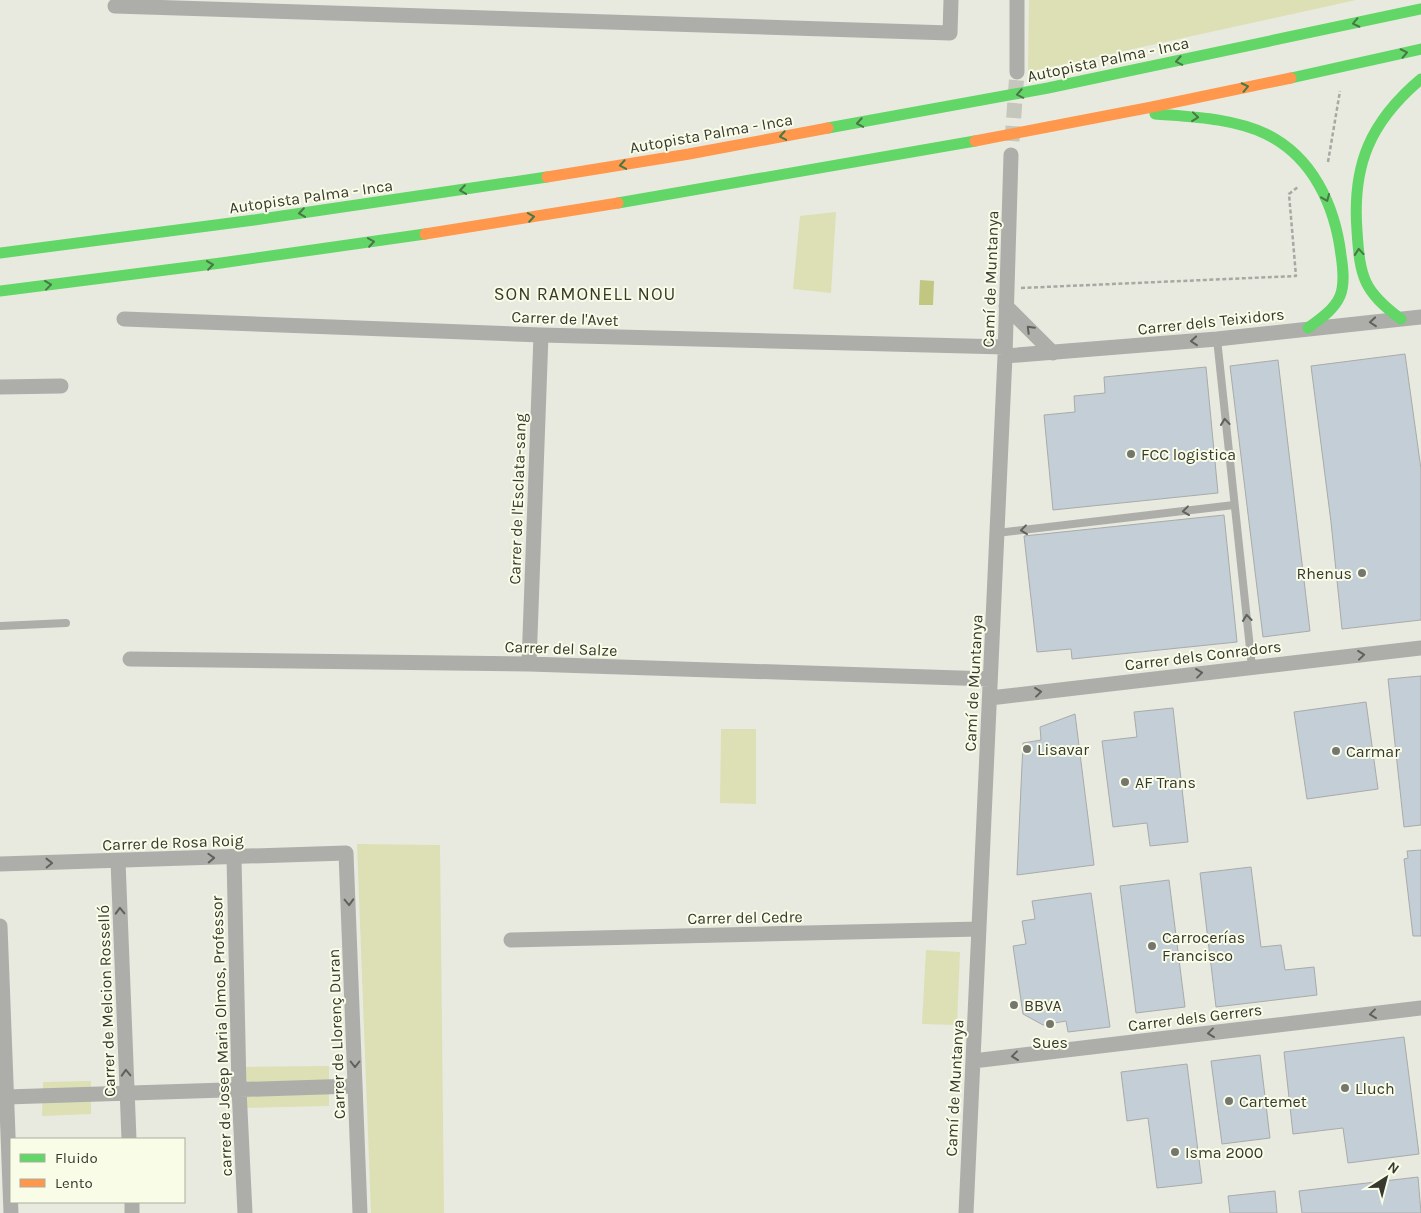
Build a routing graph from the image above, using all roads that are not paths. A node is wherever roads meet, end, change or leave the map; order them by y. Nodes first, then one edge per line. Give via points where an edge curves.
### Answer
1 (951, 0) edge
2 (1017, 0) edge
3 (115, 6) dead end
4 (1421, 9) edge
5 (1421, 49) edge
6 (1017, 72) tunnel mouth
7 (1421, 79) edge
8 (1129, 111) junction
9 (1011, 155) tunnel mouth
10 (0, 253) edge
11 (0, 291) edge
12 (1006, 306) junction
13 (1421, 317) edge
14 (124, 319) dead end
15 (1401, 319) junction
16 (1308, 328) junction
17 (541, 335) junction
18 (1217, 339) junction
19 (1005, 352) junction
20 (1053, 352) junction
21 (61, 386) dead end
22 (0, 388) edge
23 (1234, 505) junction
24 (997, 533) junction
25 (66, 623) dead end
26 (0, 626) edge
27 (1421, 648) edge
28 (130, 659) dead end
29 (529, 664) junction
30 (1252, 667) junction
31 (990, 679) junction
32 (990, 698) junction
33 (346, 853) joint
34 (234, 857) junction
35 (118, 861) junction
36 (0, 864) edge
37 (0, 926) edge
38 (979, 928) junction
39 (511, 940) dead end
40 (1421, 1008) edge
41 (1, 1022) edge
42 (973, 1061) junction
43 (354, 1086) junction
44 (239, 1089) junction
45 (127, 1094) junction
46 (6, 1097) junction
47 (129, 1138) edge
48 (4, 1181) edge
49 (10, 1213) edge
50 (245, 1213) edge
51 (360, 1213) edge
52 (966, 1213) edge

1 - 3 street via 950,32
2 - 6 street
4 -> 10 highway, Autopista Palma - Inca via 1048,88 689,154 235,223
8 -> 5 highway
15 -> 7 highway via 1369,290 1360,268 1356,191 1364,158 1378,124 1402,94
11 -> 8 highway via 270,257 595,207 956,145
8 -> 16 highway via 1217,120 1252,128 1280,142 1305,165 1324,191 1335,219 1343,279 1341,294 1332,308
9 - 12 street, Camí de Muntanya
12 - 19 street, Camí de Muntanya
20 -> 12 street
13 - 15 street, Carrer dels Teixidors
14 - 17 street, Carrer de l'Avet
15 -> 16 street, Carrer dels Teixidors
16 - 18 street, Carrer dels Teixidors
17 - 19 street, Carrer de l'Avet
17 - 29 street, Carrer de l'Esclata-sang
18 -> 20 street, Carrer dels Teixidors
23 -> 18 lane
19 - 20 street, Carrer dels Teixidors
19 - 24 street, Camí de Muntanya
21 - 22 street
23 -> 24 lane
30 -> 23 lane
24 - 31 street, Camí de Muntanya
25 - 26 lane
30 -> 27 street, Carrer dels Conradors
28 - 29 street, Carrer del Salze
29 - 31 street, Carrer del Salze
32 -> 30 street, Carrer dels Conradors
31 - 32 street, Camí de Muntanya
32 - 38 street, Camí de Muntanya
33 - 34 street, Carrer de Rosa Roig
33 -> 43 street, Carrer de Llorenç Duran
35 -> 34 street, Carrer de Rosa Roig
34 - 44 street, carrer de Josep Maria Olmos, Professor
36 -> 35 street, Carrer de Rosa Roig
45 -> 35 street, Carrer de Melcion Rosselló
37 - 41 street
38 - 39 street, Carrer del Cedre
38 - 42 street, Camí de Muntanya
40 -> 42 street, Carrer dels Gerrers
41 - 46 street
42 - 52 street, Camí de Muntanya
43 - 44 street
43 - 51 street, Carrer de Llorenç Duran
44 - 45 street
44 - 50 street, carrer de Josep Maria Olmos, Professor
45 - 46 street
45 - 47 street, Carrer de Melcion Rosselló
46 - 48 street
48 - 49 street

